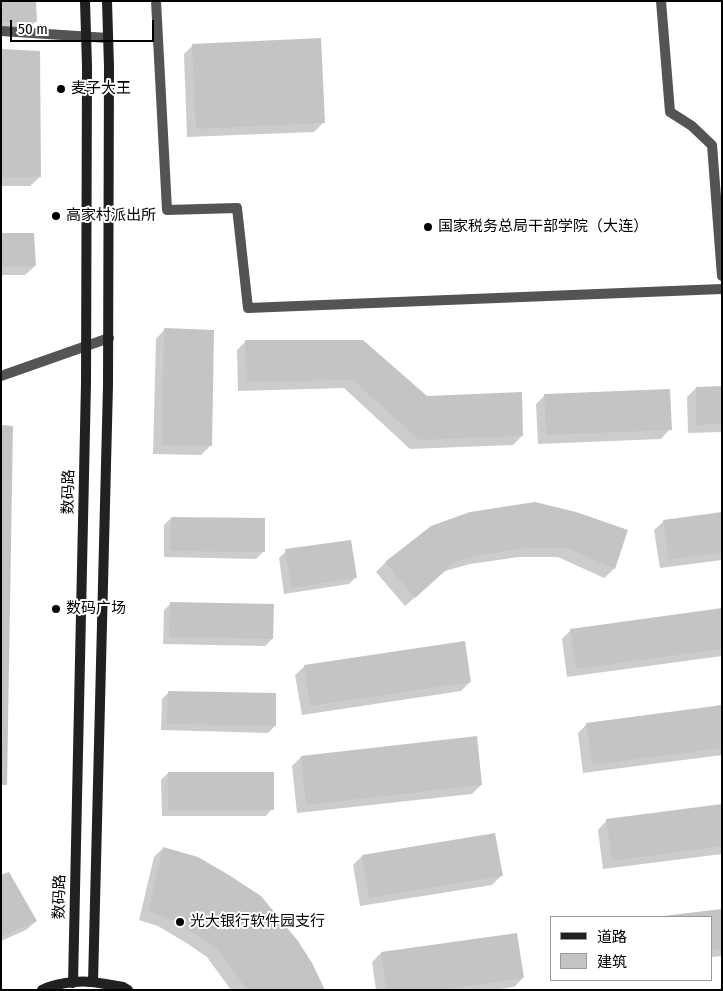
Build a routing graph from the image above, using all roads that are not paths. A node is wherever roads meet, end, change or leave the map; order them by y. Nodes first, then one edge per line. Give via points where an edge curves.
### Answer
1 (85, 1) edge
2 (107, 1) edge
3 (156, 1) edge
4 (661, 1) edge
5 (1, 31) edge
6 (86, 36) junction
7 (108, 38) junction
8 (722, 276) edge
9 (722, 290) edge
10 (109, 338) junction
11 (86, 346) junction
12 (1, 376) edge
13 (73, 982) junction
14 (93, 982) junction
15 (42, 990) edge
16 (128, 990) edge

1 - 6 main road, 数码路
2 - 7 main road
3 - 9 street via 167,210 237,208 248,308
4 - 8 street via 670,112 692,126 712,145
5 - 6 street
6 - 7 street
6 - 11 main road, 数码路
7 - 10 main road
10 - 11 street
10 - 14 main road
11 - 12 street
11 - 13 main road, 数码路
13 - 14 main road
13 - 15 main road
14 - 16 main road

